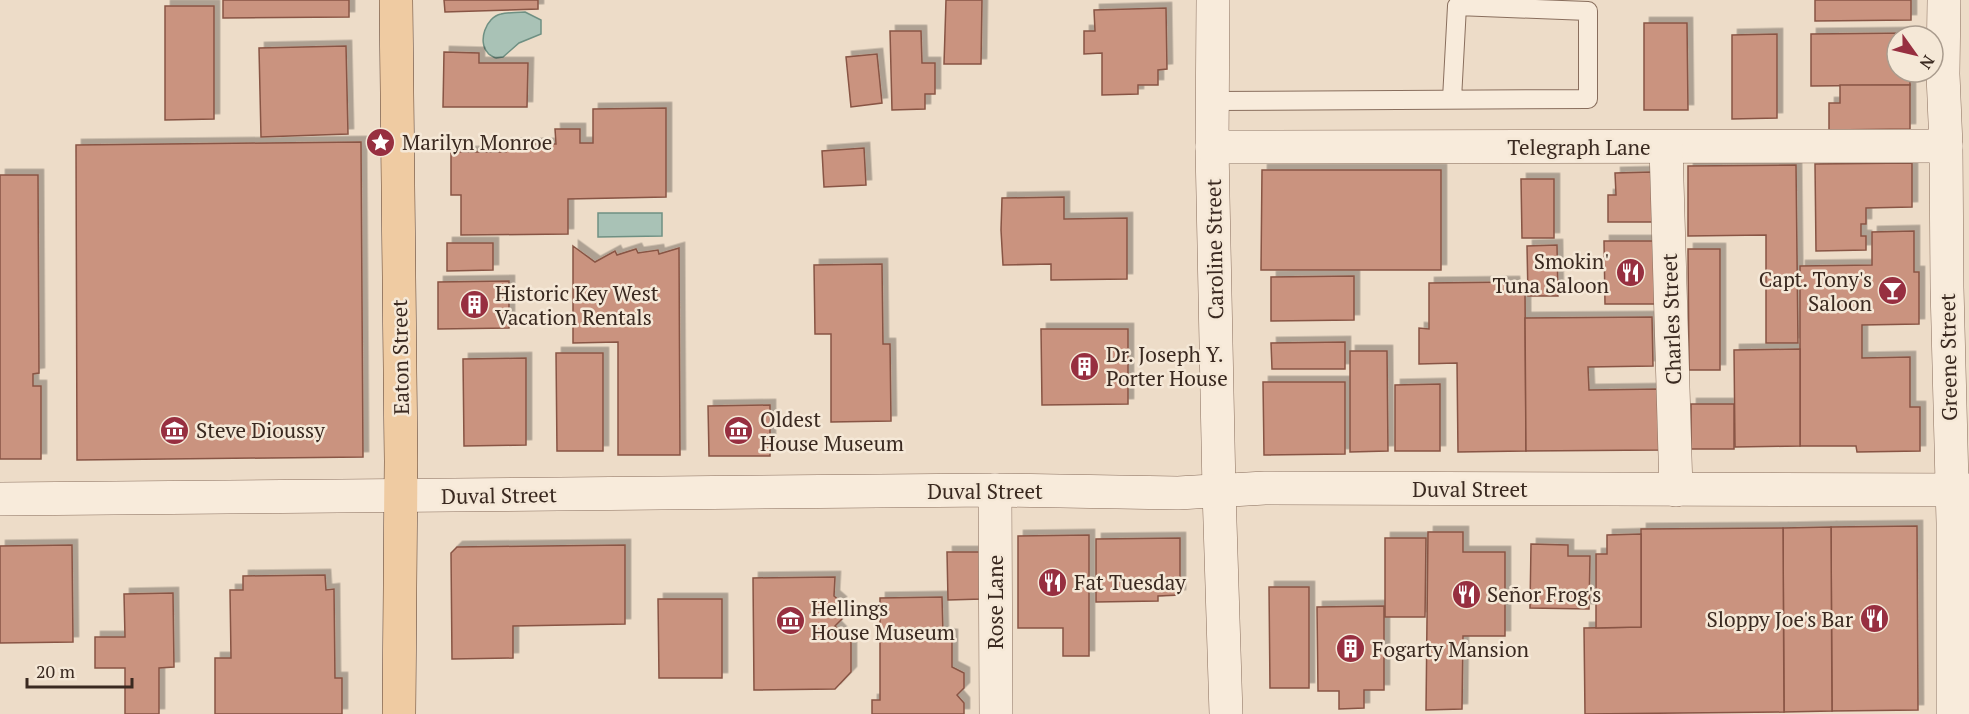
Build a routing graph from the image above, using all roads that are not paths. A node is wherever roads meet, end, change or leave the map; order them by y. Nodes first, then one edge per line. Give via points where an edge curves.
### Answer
1 (396, 0) edge
2 (1213, 0) edge
3 (1944, 0) edge
4 (1956, 74) edge
5 (1452, 99) junction
6 (1212, 102) junction
7 (1946, 146) junction
8 (1212, 147) junction
9 (1666, 147) junction
10 (1958, 287) edge
11 (995, 490) junction
12 (1219, 490) junction
13 (1676, 490) junction
14 (1960, 490) edge
15 (400, 496) junction
16 (0, 499) edge
17 (1959, 705) edge
18 (399, 714) edge
19 (996, 714) edge
20 (1226, 714) edge

1 - 15 main road, Eaton Street
2 - 6 street, Caroline Street
3 - 4 street, Greene Street
4 - 7 street, Greene Street
5 - 5 lane via 1457,6 1588,11 1588,99
5 - 6 lane
6 - 8 street, Caroline Street
7 - 9 street, Telegraph Lane
7 - 10 street, Greene Street
8 - 9 street, Telegraph Lane
8 - 12 street, Caroline Street
9 - 13 street, Charles Street
10 - 14 street, Greene Street
11 - 12 street, Duval Street
11 - 15 street, Duval Street
11 - 19 street, Rose Lane
12 - 13 street, Duval Street
12 - 20 street, Caroline Street
13 - 14 street, Duval Street
14 - 17 street, Greene Street
15 - 16 street, Duval Street
15 - 18 main road, Eaton Street

